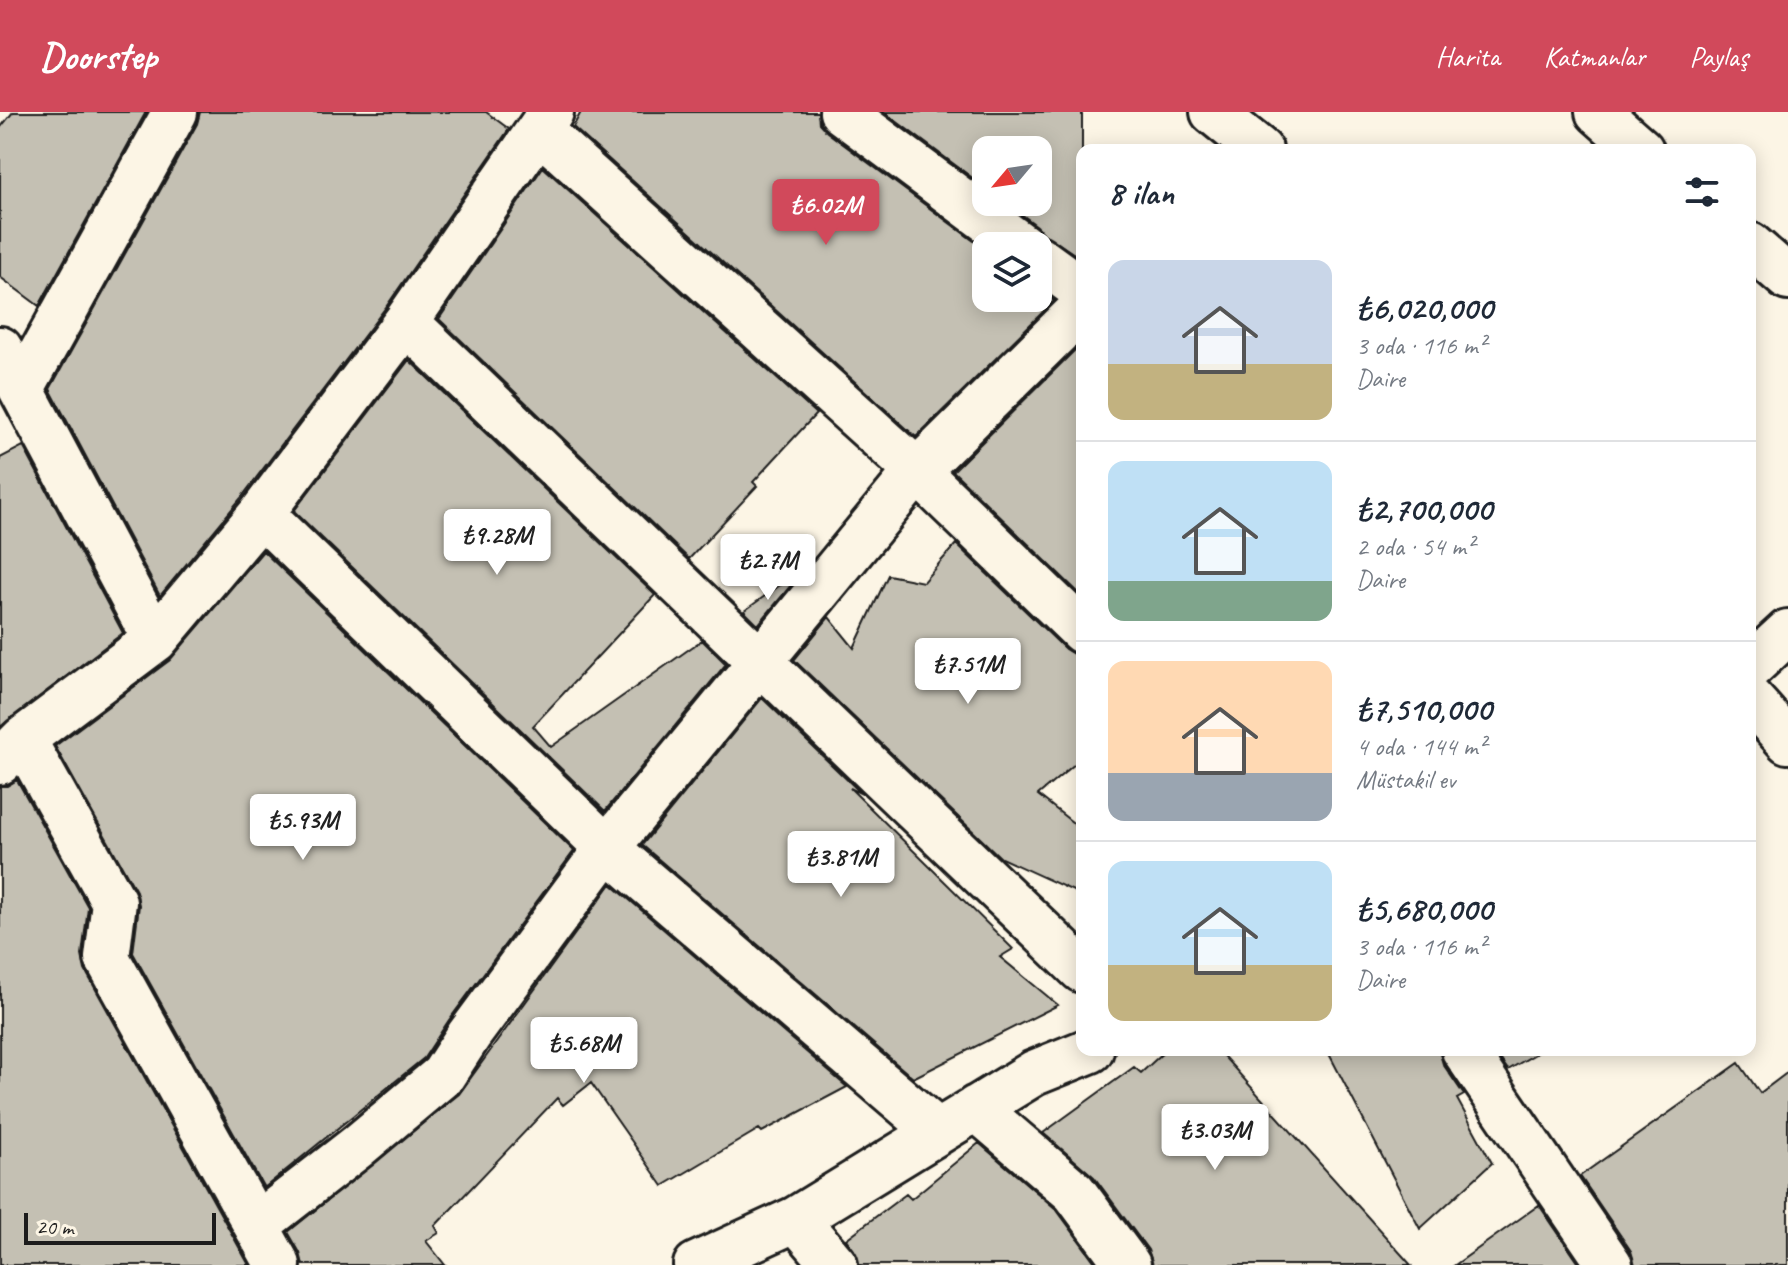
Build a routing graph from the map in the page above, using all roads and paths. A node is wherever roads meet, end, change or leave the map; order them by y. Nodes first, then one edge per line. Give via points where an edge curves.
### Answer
1 (175, 112) edge
2 (842, 112) edge
3 (1213, 112) edge
4 (1598, 112) edge
5 (545, 121) edge
6 (1253, 144) edge
7 (1634, 144) edge
8 (1003, 232) edge
9 (1756, 250) edge
10 (1052, 268) edge
11 (1788, 278) edge
12 (1076, 286) edge
13 (1076, 314) edge
14 (406, 322) junction
15 (0, 349) edge
16 (22, 388) junction
17 (917, 471) junction
18 (261, 514) junction
19 (1076, 625) edge
20 (1788, 632) edge
21 (155, 640) junction
22 (1756, 661) edge
23 (761, 662) junction
24 (1756, 706) edge
25 (1788, 741) edge
26 (12, 750) edge
27 (607, 848) junction
28 (1076, 964) edge
29 (1076, 1056) edge
30 (1468, 1056) edge
31 (976, 1108) junction
32 (938, 1132) junction
33 (796, 1219) junction
34 (257, 1225) junction
35 (278, 1265) edge
36 (696, 1265) edge
37 (835, 1265) edge
38 (1128, 1265) edge
39 (1610, 1265) edge

1 - 16 street
2 - 8 street
3 - 6 street
4 - 7 street
5 - 14 street
5 - 17 street
9 - 11 street
10 - 12 street
13 - 17 street
14 - 18 street
14 - 23 street
15 - 16 street
16 - 21 street
17 - 19 street
17 - 23 street
18 - 21 street
18 - 27 street
20 - 22 street
21 - 26 street
23 - 27 street
23 - 28 street
24 - 25 street
26 - 34 street via 114,902 107,958
27 - 32 street
27 - 34 street via 443,1075
29 - 31 street via 1034,1073
30 - 39 street
31 - 32 street
31 - 38 street via 1074,1192
32 - 33 street
33 - 36 street
33 - 37 street
34 - 35 street

